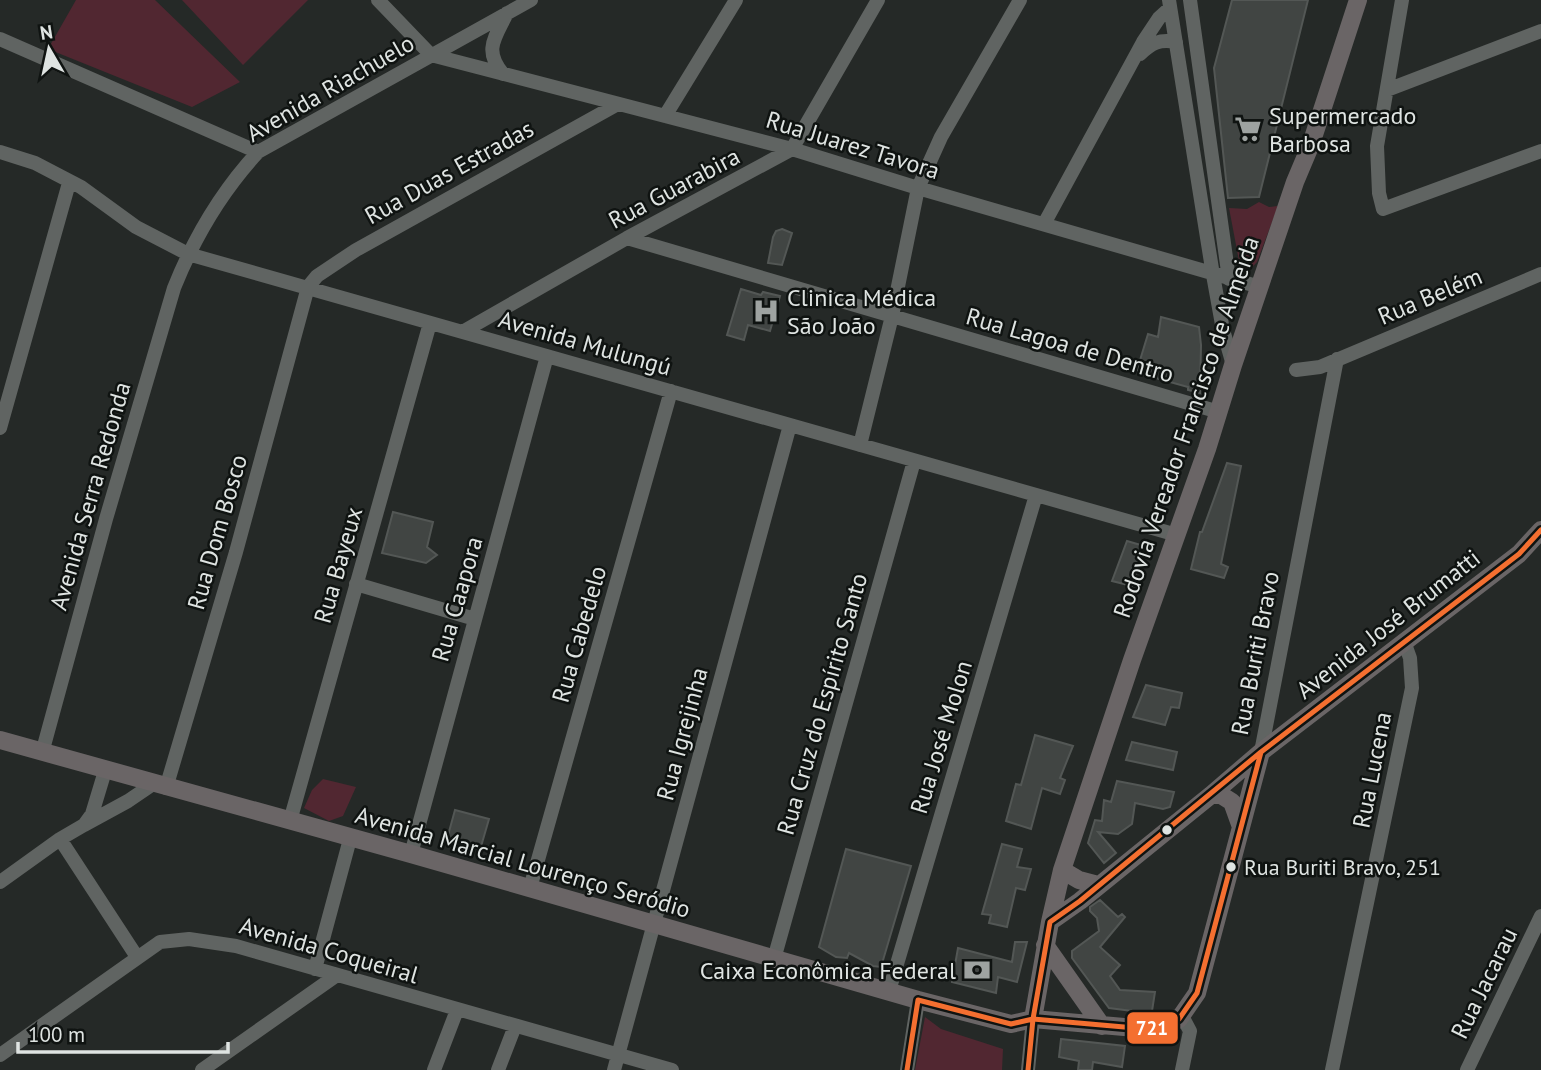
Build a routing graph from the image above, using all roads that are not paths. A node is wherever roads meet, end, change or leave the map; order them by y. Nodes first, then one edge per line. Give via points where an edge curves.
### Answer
1 (378, 0) edge
2 (531, 0) edge
3 (736, 0) edge
4 (878, 0) edge
5 (1020, 0) edge
6 (1190, 0) edge
7 (1358, 0) edge
8 (1402, 0) edge
9 (1170, 4) edge
10 (507, 13) junction
11 (1541, 31) edge
12 (0, 39) edge
13 (1175, 42) junction
14 (431, 55) junction
15 (1132, 63) junction
16 (503, 74) junction
17 (1387, 90) junction
18 (618, 104) junction
19 (665, 116) junction
20 (792, 149) junction
21 (1541, 151) edge
22 (0, 152) edge
23 (258, 152) junction
24 (69, 183) junction
25 (918, 188) junction
26 (1044, 225) junction
27 (627, 238) junction
28 (188, 254) junction
29 (1541, 274) edge
30 (1213, 275) junction
31 (1229, 279) junction
32 (308, 287) junction
33 (1260, 288) junction
34 (892, 316) junction
35 (430, 323) junction
36 (464, 331) junction
37 (547, 356) junction
38 (1337, 359) junction
39 (1233, 365) junction
40 (1296, 370) dead end
41 (671, 391) junction
42 (1219, 412) junction
43 (790, 425) junction
44 (0, 428) edge
45 (860, 445) junction
46 (914, 461) junction
47 (1036, 495) junction
48 (1541, 530) edge
49 (1177, 535) junction
50 (356, 584) junction
51 (475, 619) junction
52 (1405, 644) junction
53 (0, 740) edge
54 (1261, 752) junction
55 (42, 753) junction
56 (105, 771) junction
57 (159, 786) junction
58 (1211, 795) junction
59 (290, 821) junction
60 (84, 825) junction
61 (1241, 827) junction
62 (60, 839) junction
63 (350, 839) junction
64 (411, 854) junction
65 (1062, 870) junction
66 (0, 882) edge
67 (1097, 885) junction
68 (530, 888) junction
69 (1541, 916) edge
70 (1050, 922) junction
71 (654, 924) junction
72 (1045, 945) junction
73 (138, 957) junction
74 (774, 959) junction
75 (315, 969) junction
76 (337, 975) junction
77 (889, 991) junction
78 (918, 1000) junction
79 (457, 1010) junction
80 (1182, 1016) junction
81 (1033, 1019) junction
82 (515, 1026) junction
83 (1102, 1026) junction
84 (0, 1055) edge
85 (616, 1063) edge
86 (202, 1070) edge
87 (434, 1070) edge
88 (498, 1070) edge
89 (672, 1070) edge
90 (907, 1070) edge
91 (1028, 1070) edge
92 (1182, 1070) edge
93 (1332, 1070) edge
94 (1467, 1070) edge

1 - 14 street
2 - 10 street, Avenida Riachuelo
3 - 19 street
4 - 20 street
5 - 25 street via 941,137
6 - 31 street
7 - 33 main road, Rodovia Vereador Francisco de Almeida
8 - 17 street
9 - 13 street
9 - 15 street
10 - 14 street, Avenida Riachuelo
10 - 16 street via 491,46
11 - 17 street
12 - 23 street
13 - 15 street via 1152,43
13 - 30 street
14 - 16 street, Rua Juarez Tavora
14 - 23 street, Avenida Riachuelo
15 - 26 street
16 - 18 street, Rua Juarez Tavora
17 - 21 street via 1377,146 1382,209
18 - 19 street, Rua Juarez Tavora
18 - 32 street, Rua Duas Estradas via 356,250
19 - 20 street, Rua Juarez Tavora
20 - 25 street, Rua Juarez Tavora
20 - 27 street, Rua Guarabira
22 - 24 street, Avenida Mulungú via 35,163
23 - 28 street, Avenida Riachuelo via 228,187
24 - 28 street, Avenida Mulungú
24 - 44 street
25 - 26 street, Rua Juarez Tavora
25 - 34 street
26 - 30 street, Rua Juarez Tavora
27 - 34 street, Rua Lagoa de Dentro
27 - 36 street, Rua Guarabira
28 - 32 street, Avenida Mulungú
28 - 55 street, Avenida Serra Redonda via 110,506
29 - 38 street, Rua Belém
30 - 31 street, Rua Juarez Tavora
30 - 39 street
31 - 33 street, Rua Juarez Tavora
32 - 35 street, Avenida Mulungú
32 - 57 street, Rua Dom Bosco via 236,552
33 - 39 main road, Rodovia Vereador Francisco de Almeida
34 - 42 street, Rua Lagoa de Dentro
34 - 45 street
35 - 36 street, Avenida Mulungú
35 - 50 street, Rua Bayeux
36 - 37 street, Avenida Mulungú
37 - 41 street, Avenida Mulungú
37 - 51 street, Rua Caapora
38 - 40 street, Rua Belém
38 - 54 street, Rua Buriti Bravo
39 - 42 main road, Rodovia Vereador Francisco de Almeida
41 - 43 street, Avenida Mulungú
41 - 68 street, Rua Cabedelo
42 - 49 main road, Rodovia Vereador Francisco de Almeida
43 - 45 street, Avenida Mulungú
43 - 71 street, Rua Igrejinha
45 - 46 street, Avenida Mulungú
46 - 47 street, Avenida Mulungú
46 - 74 street, Rua Cruz do Espírito Santo
47 - 49 street, Avenida Mulungú
47 - 77 street, Rua José Molon
48 - 52 main road, Avenida José Brumatti via 1519,554
49 - 65 main road, Rodovia Vereador Francisco de Almeida
50 - 51 street
50 - 59 street, Rua Bayeux
51 - 64 street, Rua Caapora
52 - 54 main road, Avenida José Brumatti
52 - 93 street, Rua Lucena via 1412,688
53 - 55 main road, Avenida Marcial Lourenço Seródio
54 - 58 main road, Avenida José Brumatti
54 - 61 main road, Rua Buriti Bravo
55 - 56 main road, Avenida Marcial Lourenço Seródio
56 - 57 main road, Avenida Marcial Lourenço Seródio
56 - 60 street
57 - 59 main road, Avenida Marcial Lourenço Seródio
57 - 60 street
58 - 61 main road via 1232,802
58 - 67 main road, Avenida José Brumatti
59 - 63 main road, Avenida Marcial Lourenço Seródio
60 - 62 street
61 - 80 main road, Rua Buriti Bravo via 1197,993
62 - 66 street
62 - 73 street
63 - 64 main road, Avenida Marcial Lourenço Seródio
63 - 75 street
64 - 68 main road, Avenida Marcial Lourenço Seródio
65 - 67 main road
65 - 70 main road, Rodovia Vereador Francisco de Almeida
67 - 70 main road, Avenida José Brumatti
68 - 71 main road, Avenida Marcial Lourenço Seródio
69 - 94 street, Rua Jacarau
70 - 72 main road
71 - 74 main road, Avenida Marcial Lourenço Seródio
71 - 85 street, Rua Igrejinha
72 - 81 main road
72 - 83 main road
73 - 75 street, Avenida Coqueiral via 160,942 189,939 236,946
73 - 84 street, Avenida Coqueiral
74 - 77 main road, Avenida Marcial Lourenço Seródio
75 - 76 street, Avenida Coqueiral
76 - 79 street, Avenida Coqueiral
76 - 86 street
77 - 78 main road, Avenida Marcial Lourenço Seródio
78 - 81 main road, Avenida Marcial Lourenço Seródio via 1011,1024
78 - 90 street
79 - 82 street, Avenida Coqueiral
79 - 87 street
80 - 83 main road, Avenida Marcial Lourenço Seródio via 1147,1029
80 - 92 street via 1190,1031
81 - 83 main road, Avenida Marcial Lourenço Seródio
81 - 91 street
82 - 85 street, Avenida Coqueiral
82 - 88 street
85 - 89 street, Avenida Coqueiral

